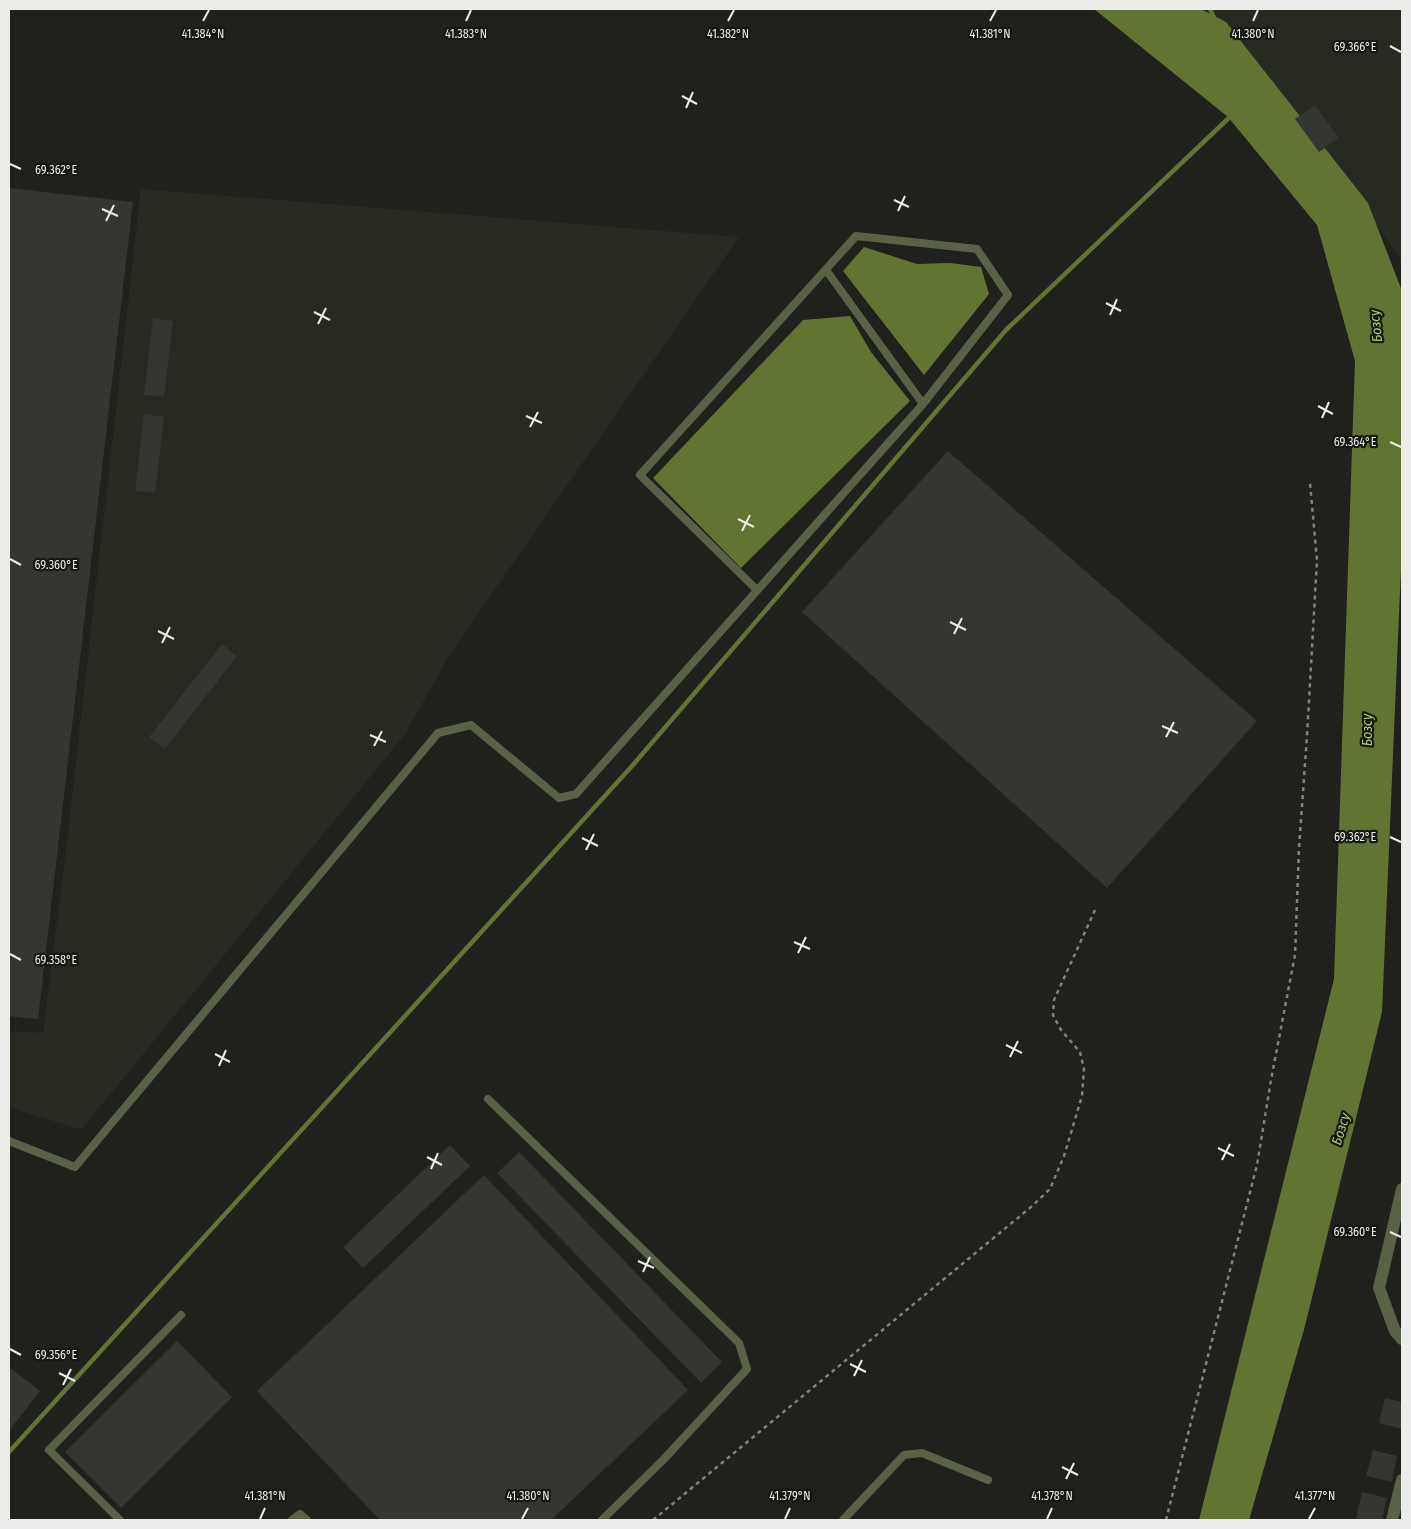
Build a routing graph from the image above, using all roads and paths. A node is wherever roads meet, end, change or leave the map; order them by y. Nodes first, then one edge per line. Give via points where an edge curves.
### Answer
1 (826, 270) junction
2 (923, 404) junction
3 (1310, 483) dead end
4 (757, 590) junction
5 (1095, 910) dead end
6 (488, 1099) dead end
7 (9, 1141) edge
8 (1402, 1190) edge
9 (181, 1315) dead end
10 (1402, 1339) edge
11 (988, 1480) dead end
12 (1402, 1480) edge
13 (120, 1520) edge
14 (292, 1520) edge
15 (307, 1520) edge
16 (602, 1520) edge
17 (653, 1520) edge
18 (843, 1520) edge
19 (1166, 1520) edge
20 (1392, 1520) edge

1 - 2 lane
1 - 2 lane via 856,236 977,249 1008,295
1 - 4 lane via 640,475
2 - 4 lane
3 - 19 path via 1317,560 1295,955 1257,1165
4 - 7 lane via 576,794 559,798 471,725 438,733 75,1167
5 - 17 path via 1054,1000 1053,1015 1080,1052 1084,1070 1082,1096 1064,1156 1050,1189
6 - 16 lane via 739,1343 747,1369
8 - 10 street via 1379,1288 1395,1331
9 - 13 lane via 49,1450
11 - 18 lane via 922,1453 904,1455
12 - 20 street
14 - 15 lane via 300,1514

